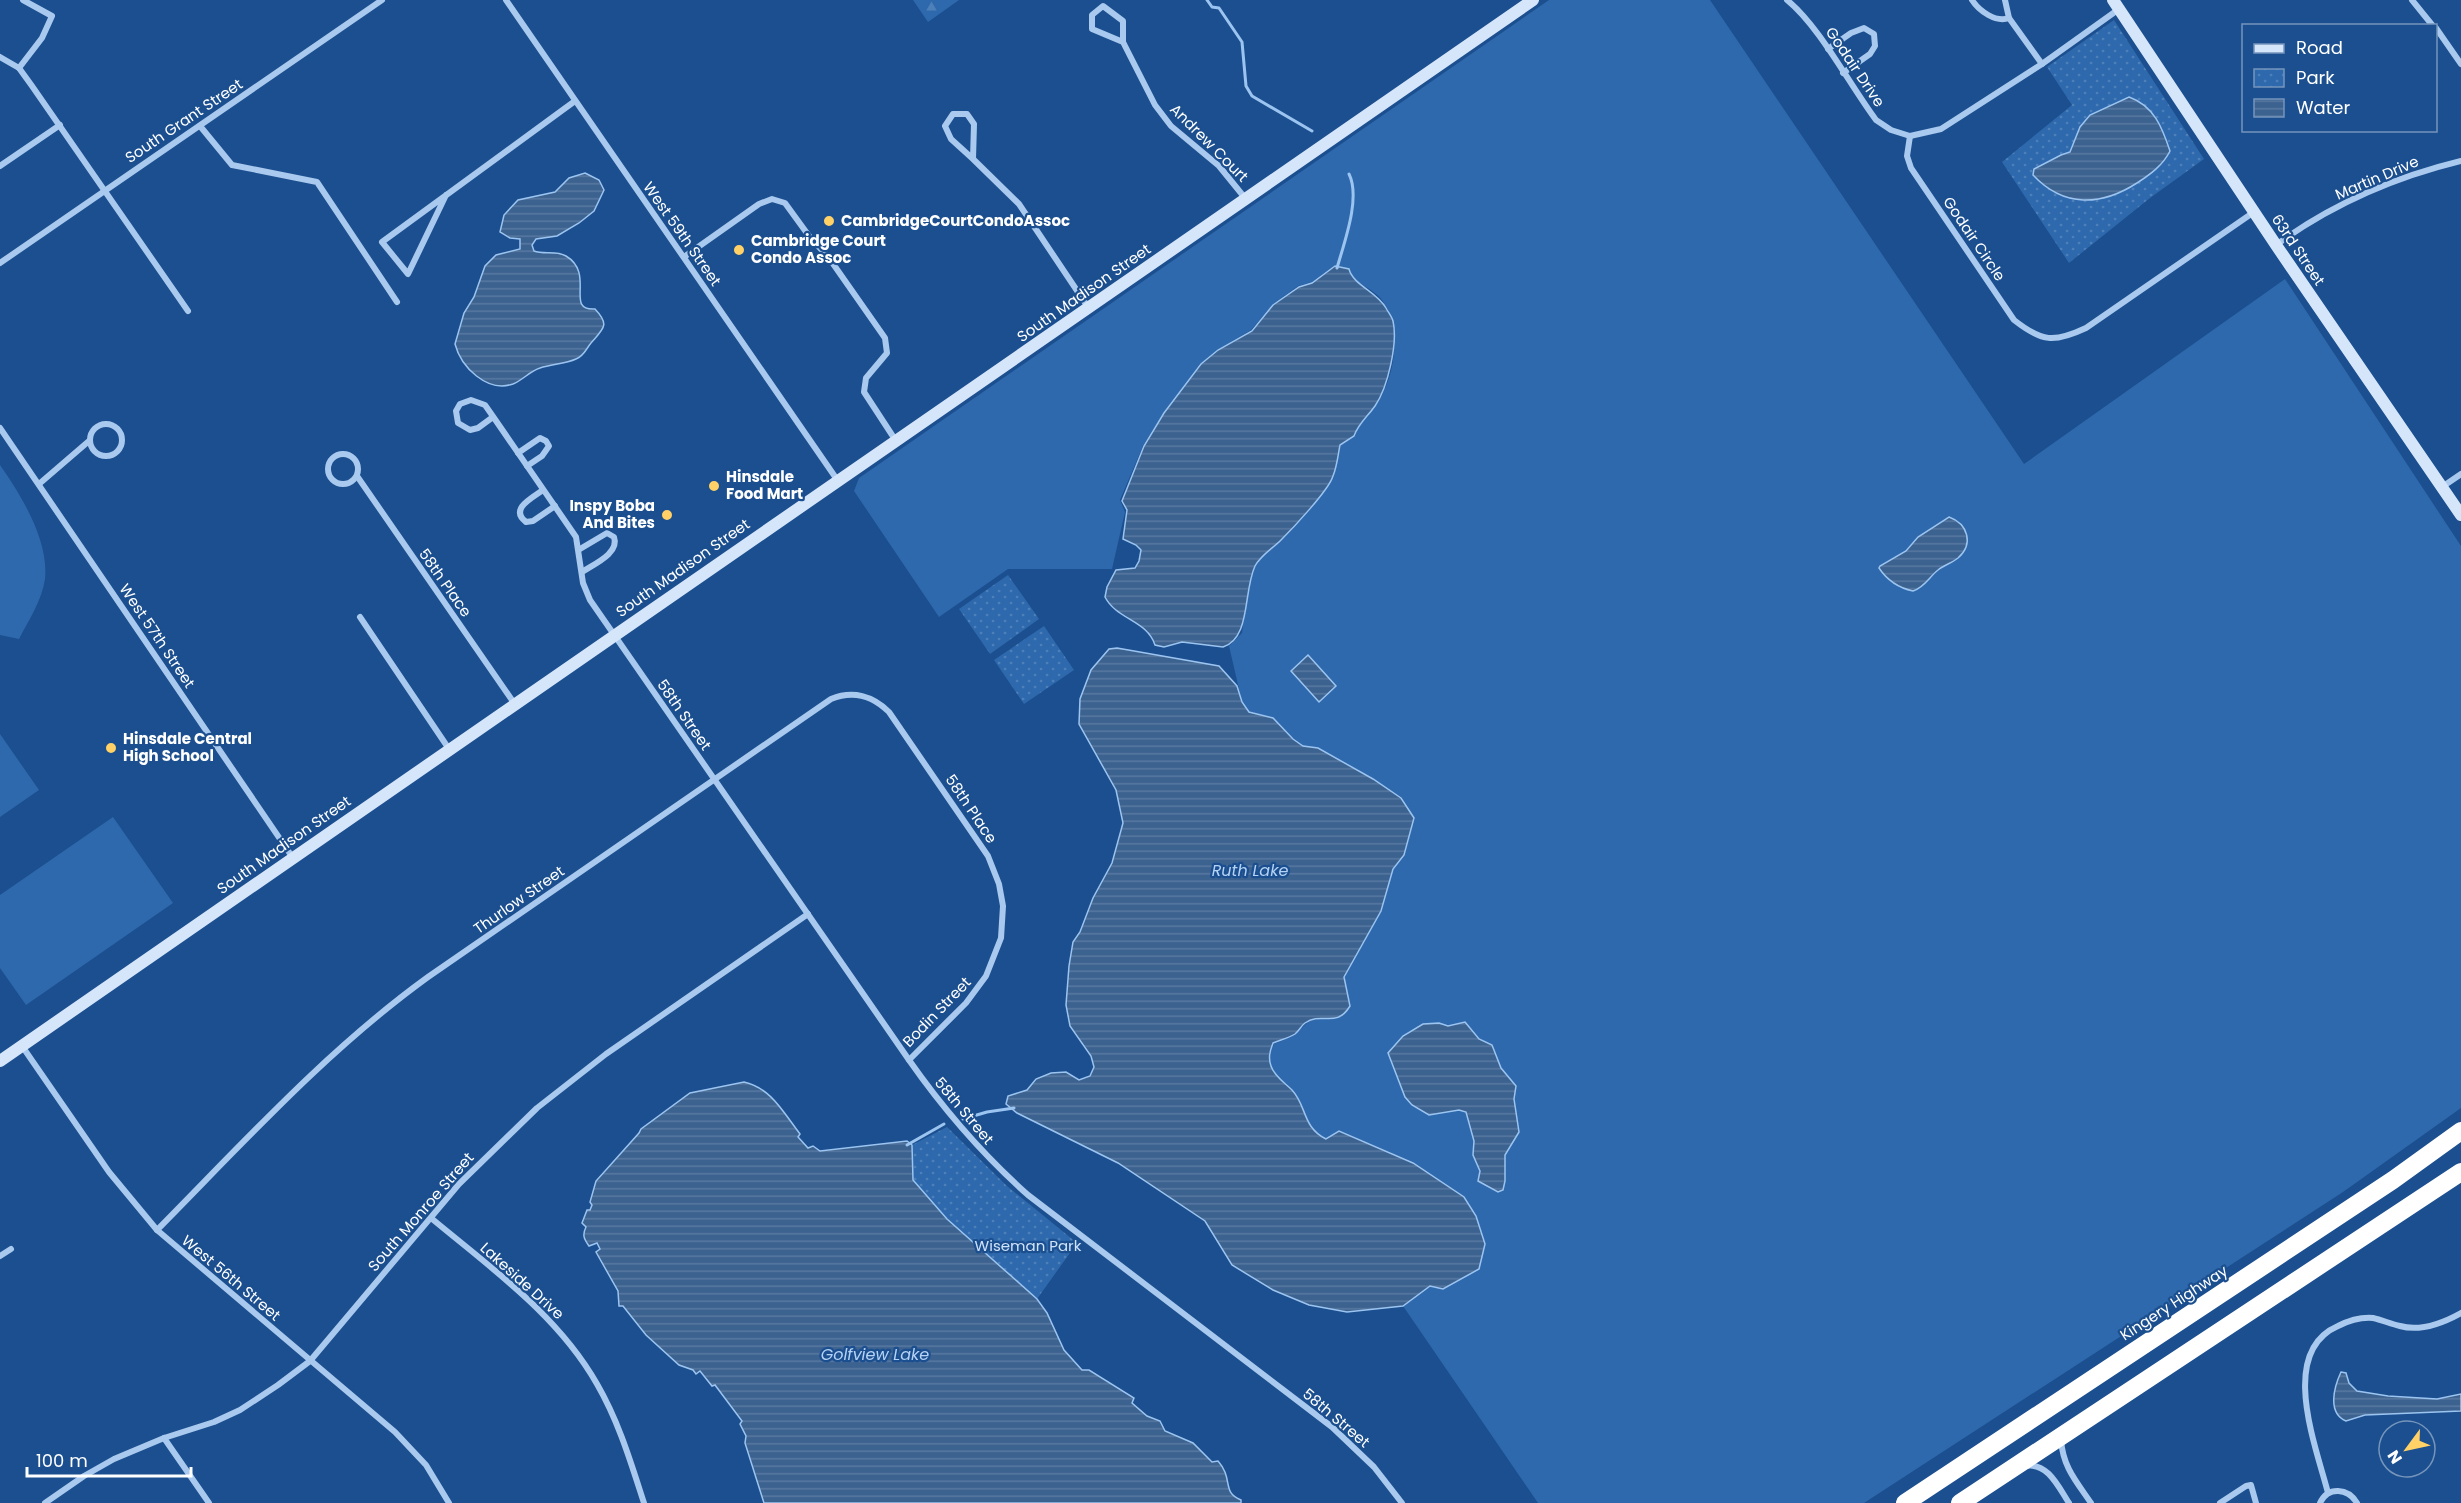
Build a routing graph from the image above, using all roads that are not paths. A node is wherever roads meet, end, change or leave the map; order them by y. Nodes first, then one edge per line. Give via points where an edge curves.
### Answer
1 (23, 0) edge
2 (382, 0) edge
3 (506, 0) edge
4 (1533, 0) edge
5 (1787, 0) edge
6 (1972, 0) edge
7 (2005, 0) edge
8 (2412, 0) edge
9 (2116, 5) edge
10 (2009, 18) junction
11 (2432, 24) edge
12 (2437, 31) edge
13 (1123, 42) junction
14 (1828, 49) junction
15 (0, 57) edge
16 (2042, 64) junction
17 (2461, 64) edge
18 (19, 68) junction
19 (1843, 73) junction
20 (575, 100) junction
21 (60, 125) junction
22 (200, 126) junction
23 (1910, 136) junction
24 (973, 159) junction
25 (2461, 161) edge
26 (0, 166) edge
27 (105, 190) junction
28 (446, 195) junction
29 (1245, 198) junction
30 (2254, 212) junction
31 (2276, 245) junction
32 (684, 257) junction
33 (0, 263) edge
34 (397, 302) dead end
35 (1089, 308) junction
36 (188, 311) dead end
37 (493, 417) junction
38 (0, 428) edge
39 (89, 441) junction
40 (896, 441) junction
41 (518, 453) junction
42 (527, 466) junction
43 (2461, 474) edge
44 (357, 476) junction
45 (838, 481) junction
46 (39, 484) junction
47 (2442, 488) junction
48 (543, 490) junction
49 (555, 506) junction
50 (2461, 515) edge
51 (580, 549) junction
52 (582, 573) junction
53 (360, 617) dead end
54 (614, 634) junction
55 (514, 704) junction
56 (449, 749) junction
57 (920, 757) joint
58 (714, 779) junction
59 (292, 858) junction
60 (997, 878) joint
61 (808, 914) junction
62 (22, 1046) junction
63 (909, 1060) junction
64 (0, 1061) edge
65 (2461, 1131) edge
66 (2461, 1172) edge
67 (431, 1218) junction
68 (158, 1230) junction
69 (11, 1249) dead end
70 (0, 1256) edge
71 (2461, 1312) edge
72 (310, 1361) junction
73 (2061, 1436) junction
74 (164, 1438) junction
75 (2011, 1470) junction
76 (2328, 1493) junction
77 (45, 1503) edge
78 (209, 1503) edge
79 (449, 1503) edge
80 (644, 1503) edge
81 (1402, 1503) edge
82 (1905, 1503) edge
83 (1960, 1503) edge
84 (2069, 1503) edge
85 (2091, 1503) edge
86 (2220, 1503) edge
87 (2256, 1503) edge
88 (2320, 1503) edge
89 (2357, 1503) edge

1 - 18 street via 52,16 42,38
2 - 22 street, South Grant Street
3 - 20 street, West 59th Street
4 - 29 street, South Madison Street
5 - 14 street, Godair Drive via 1799,9
6 - 10 street via 1980,10 1999,20
7 - 10 street
8 - 11 street
9 - 16 street
9 - 30 street, 63rd Street
10 - 16 street
12 - 17 street
13 - 13 street, Andrew Court via 1124,21 1103,6 1092,15 1092,29
13 - 29 street, Andrew Court via 1162,114 1219,166
14 - 19 street, Godair Drive
14 - 19 street via 1857,30 1864,28 1874,34 1875,46 1870,54
15 - 18 street
16 - 23 street via 1941,129
18 - 21 street
19 - 23 street, Godair Drive via 1876,120
20 - 28 street
20 - 32 street, West 59th Street
21 - 26 street
21 - 27 street
22 - 27 street, South Grant Street
22 - 34 street via 232,165 317,182
23 - 30 street, Godair Circle via 1907,156 1911,168 2014,320 2032,334 2051,340 2086,328
24 - 24 street via 974,124 967,114 954,114 945,126 951,139
24 - 35 street via 1019,204
25 - 31 street, Martin Drive via 2355,197
27 - 33 street, South Grant Street
27 - 36 street
28 - 28 street via 381,242 408,274 413,264
29 - 35 street, South Madison Street
30 - 31 street, 63rd Street
31 - 47 street, 63rd Street
32 - 40 street via 759,204 772,199 785,203 885,338 887,353 866,378 864,392
32 - 45 street, West 59th Street
35 - 40 street, South Madison Street
37 - 37 street via 485,405 471,400 460,404 456,411 458,423 470,430
37 - 41 street
38 - 46 street, West 57th Street
39 - 39 street via 92,449 107,457 116,454 123,439 114,425 105,423 91,432
39 - 46 street
40 - 45 street, South Madison Street
41 - 42 street
41 - 42 street via 540,438 546,441 548,450
42 - 48 street
43 - 47 street
44 - 44 street, 58th Place via 344,485 336,483 329,477 328,462 342,453 350,455 356,460
44 - 55 street, 58th Place
45 - 54 street, South Madison Street
46 - 59 street, West 57th Street
47 - 50 street, 63rd Street
48 - 49 street
48 - 49 street via 521,506 520,518 533,521
49 - 51 street
51 - 52 street, 58th Street
51 - 52 street via 608,533 616,542 609,554
52 - 54 street, 58th Street via 590,600
53 - 56 street
54 - 55 street, South Madison Street
54 - 58 street, 58th Street
55 - 56 street, South Madison Street
56 - 59 street, South Madison Street
57 - 58 street, Thurlow Street via 882,705 860,694 843,695 831,699
57 - 60 street, 58th Place via 982,847
58 - 61 street, 58th Street
58 - 68 street, Thurlow Street via 377,1015 306,1078
59 - 62 street, South Madison Street
60 - 63 street, Bodin Street via 1003,906 1001,938 991,967 975,992
61 - 63 street, 58th Street
61 - 67 street, South Monroe Street via 568,1082 494,1149
62 - 64 street, South Madison Street
62 - 68 street, West 56th Street via 109,1172
63 - 81 street, 58th Street via 955,1121 1016,1184 1332,1427 1374,1467
65 - 82 highway, Kingery Highway
66 - 73 highway
67 - 72 street, South Monroe Street
67 - 80 street, Lakeside Drive via 525,1297 574,1350 611,1410
68 - 72 street, West 56th Street
69 - 70 street
71 - 76 street via 2426,1327 2403,1327 2372,1318 2350,1320 2317,1338 2307,1357 2304,1378 2307,1411
72 - 74 street, South Monroe Street via 240,1410
72 - 79 street, West 56th Street via 407,1444 430,1471
73 - 75 highway
73 - 85 street via 2065,1463
74 - 77 street, South Monroe Street via 114,1459
74 - 78 street
75 - 83 highway
75 - 84 street via 2030,1465 2046,1471
76 - 88 street
76 - 89 street via 2344,1491
86 - 87 street via 2251,1485

